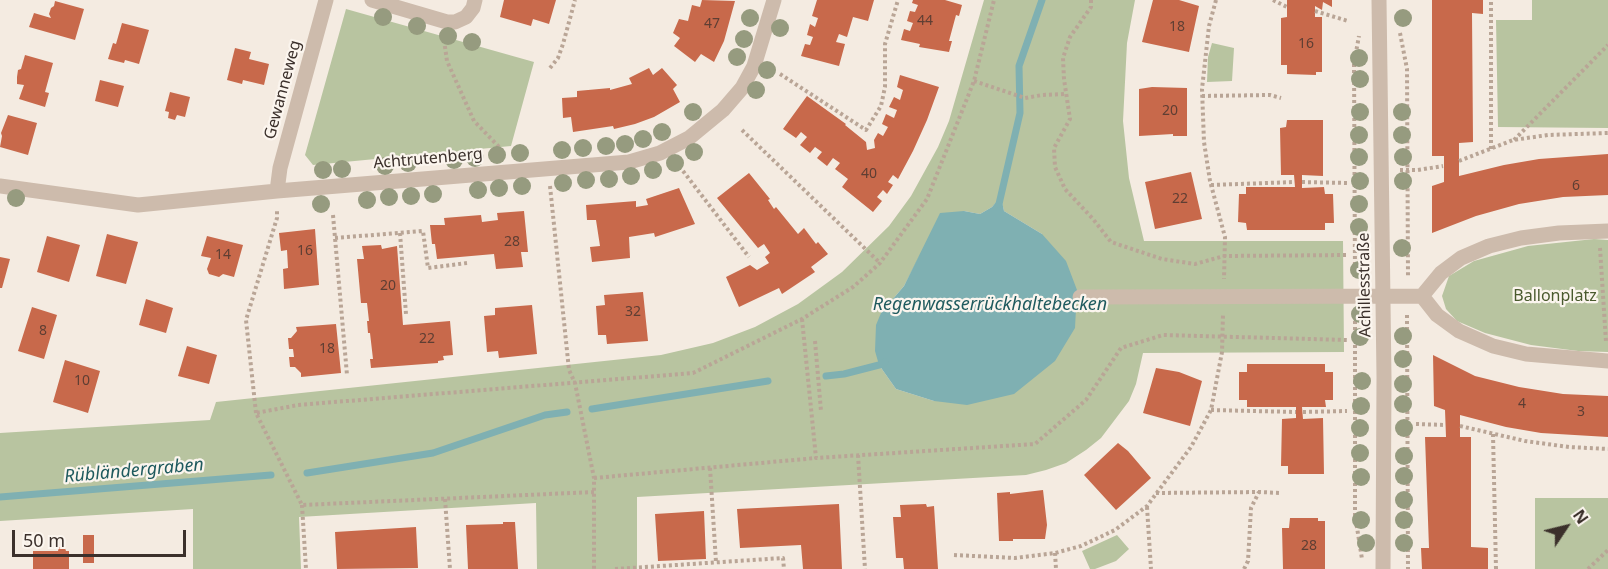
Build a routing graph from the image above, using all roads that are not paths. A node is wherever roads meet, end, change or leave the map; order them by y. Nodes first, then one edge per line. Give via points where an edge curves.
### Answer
1 (326, 0) edge
2 (372, 0) edge
3 (475, 0) edge
4 (774, 0) edge
5 (1378, 0) edge
6 (0, 186) edge
7 (277, 191) junction
8 (1604, 231) edge
9 (1382, 296) junction
10 (1422, 296) junction
11 (1080, 297) dead end
12 (1608, 361) edge
13 (1383, 569) edge

1 - 7 street, Gewanneweg
2 - 3 street via 447,22 466,17
4 - 7 street, Achtrutenberg via 754,66 742,88 689,138 660,153 629,162
5 - 9 street, Achillesstraße
6 - 7 street, Achtrutenberg via 138,205
8 - 10 street via 1559,233 1489,246 1461,258 1441,273
9 - 10 street
9 - 11 street
9 - 13 street, Achillesstraße
10 - 12 street via 1437,315 1459,331 1493,346 1526,354

